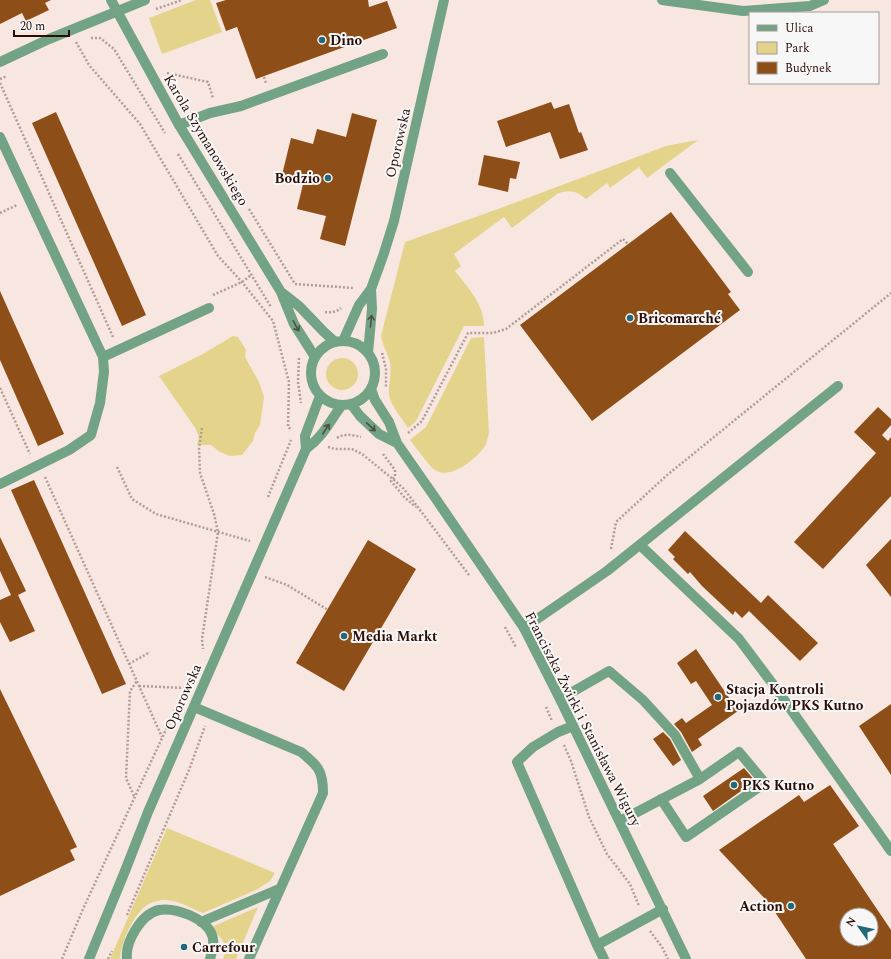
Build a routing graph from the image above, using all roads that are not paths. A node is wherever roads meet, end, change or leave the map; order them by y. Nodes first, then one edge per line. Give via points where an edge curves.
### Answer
1 (111, 0) edge
2 (145, 0) edge
3 (444, 0) edge
4 (662, 0) edge
5 (824, 0) edge
6 (116, 12) junction
7 (383, 54) dead end
8 (0, 62) edge
9 (179, 125) junction
10 (0, 137) edge
11 (670, 172) dead end
12 (748, 272) dead end
13 (371, 289) junction
14 (281, 292) junction
15 (209, 308) dead end
16 (339, 341) junction
17 (368, 352) junction
18 (103, 357) junction
19 (315, 357) junction
20 (838, 386) dead end
21 (371, 389) junction
22 (320, 396) junction
23 (346, 405) junction
24 (397, 443) junction
25 (306, 449) junction
26 (0, 484) edge
27 (640, 545) junction
28 (524, 628) junction
29 (560, 699) junction
30 (194, 707) junction
31 (573, 726) junction
32 (700, 779) junction
33 (660, 799) junction
34 (620, 821) junction
35 (891, 852) edge
36 (279, 889) junction
37 (663, 909) junction
38 (201, 922) junction
39 (598, 945) junction
40 (89, 959) edge
41 (127, 959) edge
42 (210, 959) edge
43 (249, 959) edge
44 (604, 959) edge
45 (686, 959) edge

1 - 6 street, Karola Szymanowskiego
2 - 6 street
3 - 13 street, Oporowska via 394,221
4 - 5 street via 743,10 810,6
6 - 8 street
6 - 9 street, Karola Szymanowskiego
7 - 9 street via 241,106 210,113
9 - 14 street, Karola Szymanowskiego
10 - 18 street
11 - 12 street
13 - 16 street, Oporowska
17 -> 13 street, Oporowska
14 - 16 street, Karola Szymanowskiego via 299,306 324,332
14 -> 19 street, Karola Szymanowskiego via 294,324
15 - 18 street
16 - 17 street via 357,344
16 - 19 street via 322,349
17 - 21 street via 375,371
18 - 26 street via 100,403 90,435 69,450
19 - 22 street via 311,374
20 - 27 street
21 - 23 street via 362,399
21 - 24 street, Franciszka Żwirki i Stanisława Wigury
22 - 23 street via 328,402
22 - 25 street, Oporowska via 305,436
23 -> 24 street, Franciszka Żwirki i Stanisława Wigury via 379,434
25 -> 23 street, Oporowska via 316,442
24 - 28 street, Franciszka Żwirki i Stanisława Wigury
25 - 30 street, Oporowska
27 - 28 street
27 - 35 street via 739,639
28 - 29 street, Franciszka Żwirki i Stanisława Wigury
29 - 31 street, Franciszka Żwirki i Stanisława Wigury
29 - 32 street via 609,671 643,700 675,735
30 - 36 street via 301,752 319,770 323,780 322,793
30 - 40 street, Oporowska via 148,812
31 - 34 street, Franciszka Żwirki i Stanisława Wigury
31 - 39 street via 533,747 517,762
32 - 33 street
32 - 33 street via 739,752 765,783 686,837
33 - 34 street
34 - 37 street, Franciszka Żwirki i Stanisława Wigury
36 - 38 street
36 - 43 street
37 - 39 street
37 - 45 street, Franciszka Żwirki i Stanisława Wigury
38 - 41 street via 172,909 157,910 134,932 128,942
38 - 42 street via 213,936
39 - 44 street

